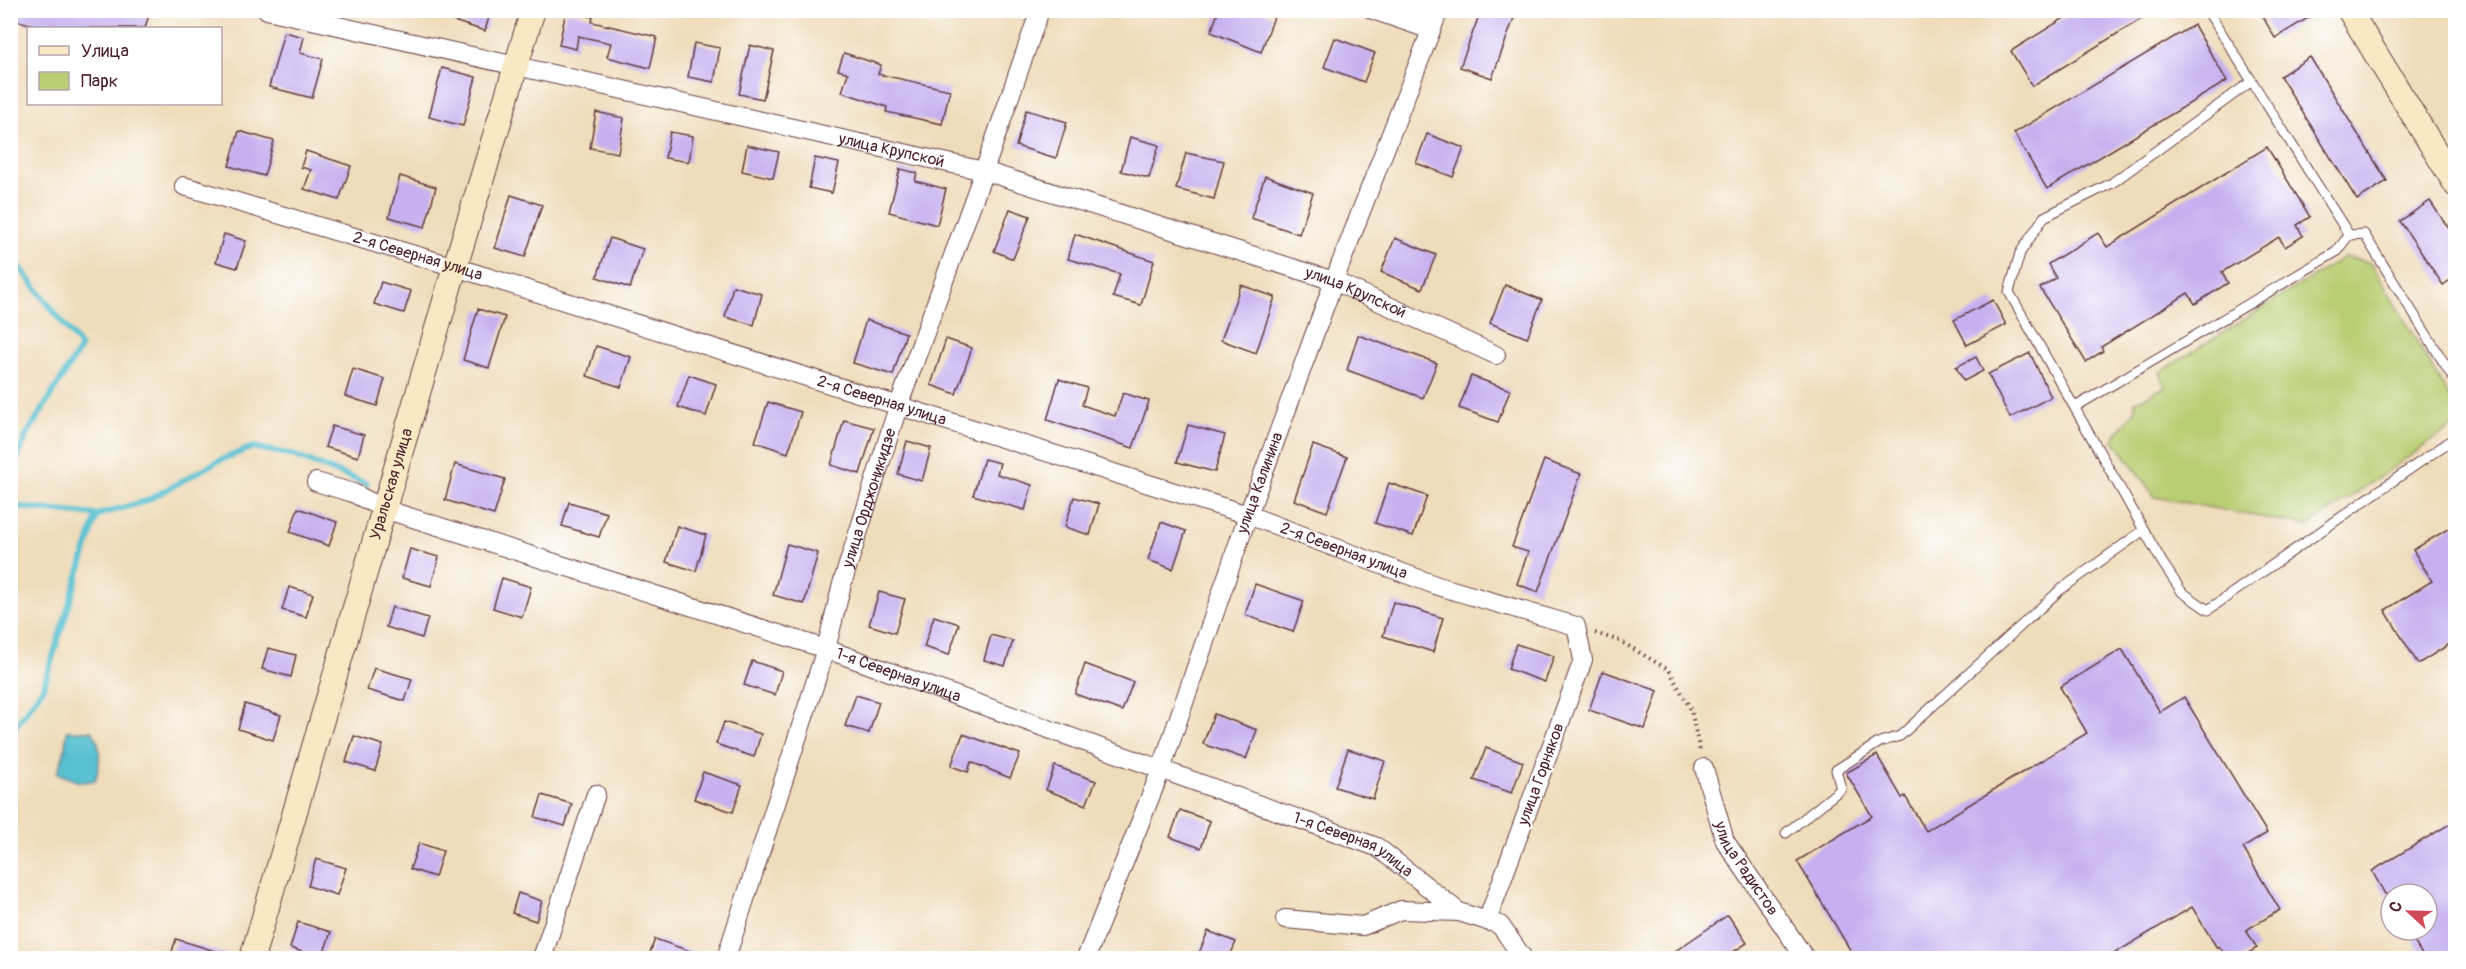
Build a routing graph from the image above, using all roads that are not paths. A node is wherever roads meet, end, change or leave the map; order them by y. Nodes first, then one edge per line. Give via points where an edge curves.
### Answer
1 (267, 10) edge
2 (533, 10) edge
3 (1040, 10) edge
4 (1373, 10) edge
5 (1439, 10) edge
6 (2207, 10) edge
7 (2349, 10) edge
8 (1431, 30) junction
9 (516, 68) junction
10 (2252, 81) junction
11 (984, 171) junction
12 (2456, 185) edge
13 (184, 186) dead end
14 (2349, 235) junction
15 (455, 267) junction
16 (1334, 281) junction
17 (1496, 356) dead end
18 (2456, 382) edge
19 (898, 407) junction
20 (2075, 407) junction
21 (2455, 438) edge
22 (316, 482) dead end
23 (384, 509) junction
24 (1248, 515) junction
25 (2144, 530) junction
26 (1576, 626) joint
27 (826, 649) junction
28 (1704, 768) road end
29 (1161, 770) junction
30 (596, 794) dead end
31 (1786, 833) dead end
32 (1459, 912) junction
33 (1285, 919) dead end
34 (1487, 921) junction
35 (252, 958) edge
36 (542, 958) edge
37 (726, 958) edge
38 (1086, 958) edge
39 (1523, 958) edge
40 (1805, 958) edge

1 - 9 street, улица Крупской
2 - 9 main road, Уральская улица
3 - 11 street, улица Орджоникидзе
4 - 8 street
5 - 8 street, улица Калинина
6 - 10 lane
7 - 12 main road
8 - 16 street, улица Калинина
9 - 11 street, улица Крупской
9 - 15 main road, Уральская улица
10 - 14 lane
10 - 20 lane via 2112,183 2044,217 2020,254 2009,292
11 - 16 street, улица Крупской
11 - 19 street, улица Орджоникидзе
13 - 15 street, 2-я Северная улица
14 - 18 lane via 2364,234
14 - 20 lane via 2336,252
15 - 19 street, 2-я Северная улица
15 - 23 main road, Уральская улица
16 - 17 street, улица Крупской
16 - 24 street, улица Калинина
19 - 24 street, 2-я Северная улица
19 - 27 street, улица Орджоникидзе via 842,584
20 - 25 lane
21 - 25 lane via 2208,610 2182,592
22 - 23 street, 1-я Северная улица
23 - 27 street, 1-я Северная улица
23 - 35 main road, Уральская улица
24 - 26 street, 2-я Северная улица via 1438,586
24 - 29 street, улица Калинина
25 - 31 lane via 2060,590 1900,736 1880,742 1836,770 1841,789
26 - 34 street, улица Горняков via 1583,660
27 - 29 street, 1-я Северная улица
27 - 37 street, улица Орджоникидзе
28 - 40 street, улица Радистов via 1725,841
29 - 32 street, 1-я Северная улица via 1377,847
29 - 38 street, улица Калинина
30 - 36 street
32 - 33 street, 1-я Северная улица via 1401,910 1363,926
32 - 34 street, 1-я Северная улица
34 - 39 street, 1-я Северная улица via 1500,924

